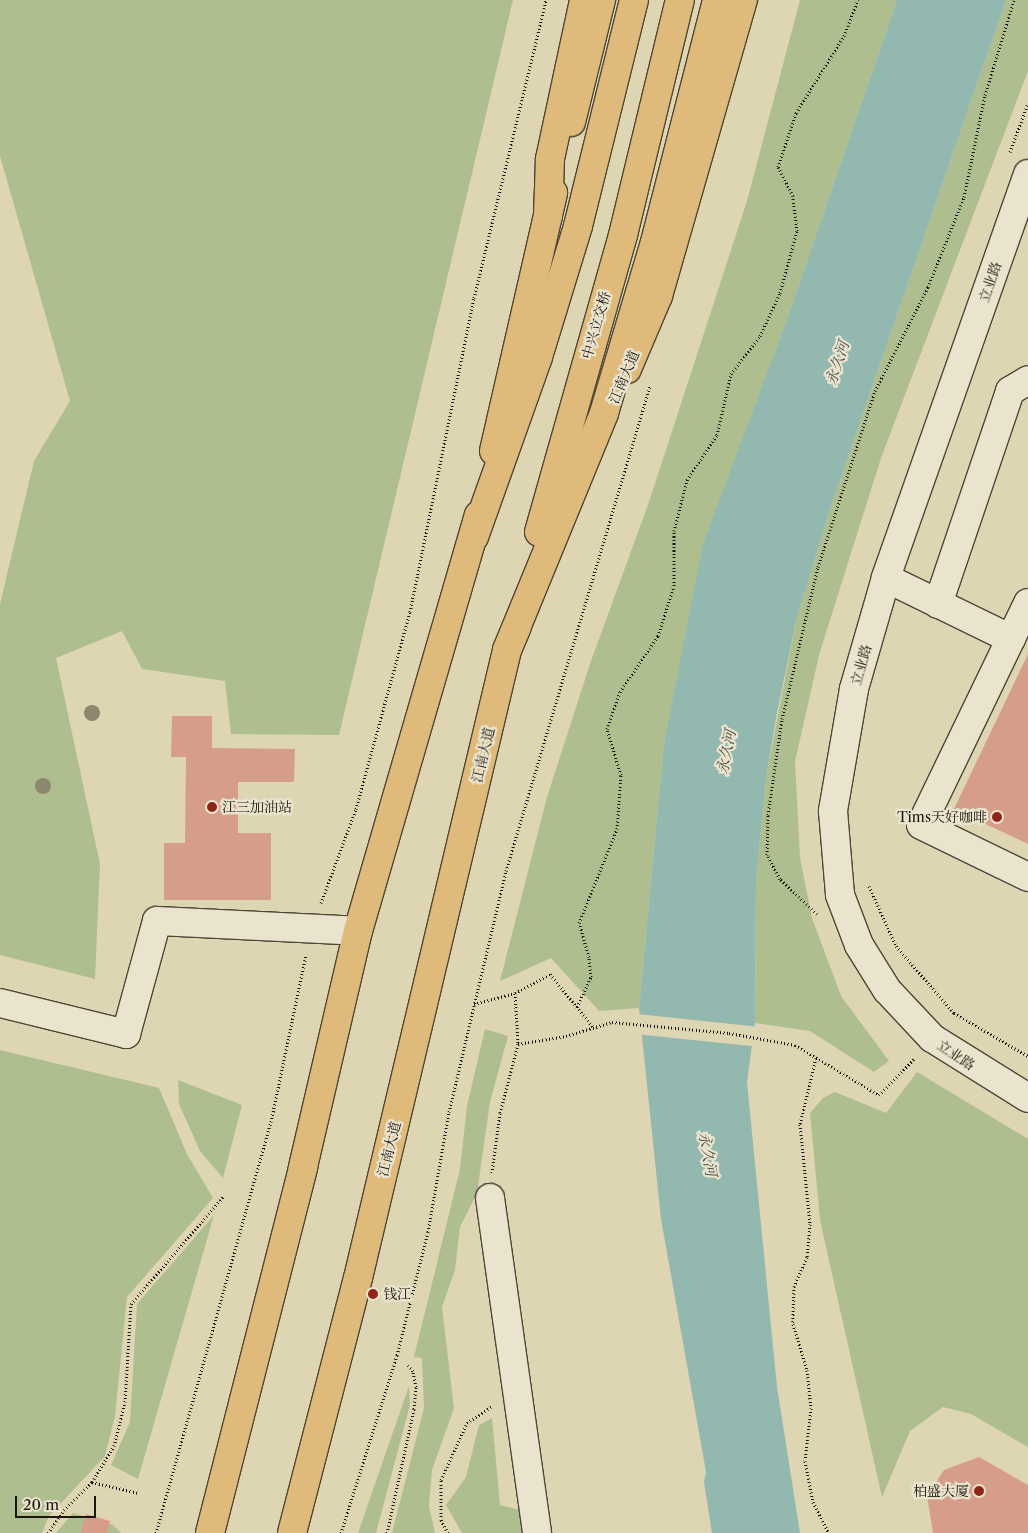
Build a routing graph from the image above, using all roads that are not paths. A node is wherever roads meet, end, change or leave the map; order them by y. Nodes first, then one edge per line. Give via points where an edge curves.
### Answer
1 (584, 0) edge
2 (601, 0) edge
3 (634, 0) edge
4 (680, 0) edge
5 (717, 0) edge
6 (743, 0) edge
7 (1021, 184) edge
8 (548, 216) junction
9 (1028, 380) edge
10 (474, 537) junction
11 (886, 578) junction
12 (1028, 603) edge
13 (938, 604) junction
14 (1011, 639) junction
15 (507, 650) junction
16 (1028, 877) edge
17 (358, 931) junction
18 (0, 1003) edge
19 (1028, 1098) edge
20 (490, 1198) road end
21 (210, 1533) edge
22 (292, 1533) edge
23 (537, 1533) edge

1 - 8 main road via 550,159
2 - 8 main road
3 - 10 main road via 578,226 538,357
4 - 15 main road, 中兴立交桥 via 623,235
5 - 15 main road via 655,242 604,413
6 - 15 main road, 江南大道 via 658,296
7 - 11 street, 立业路
8 - 10 main road
9 - 13 street via 1010,390
10 - 17 main road
11 - 13 street
11 - 19 street, 立业路 via 854,689 833,811 840,895 859,946 887,990 920,1026 975,1068
12 - 14 street
13 - 14 street
14 - 16 street via 921,825
15 - 22 main road, 江南大道 via 362,1258
17 - 18 street via 157,921 126,1034
17 - 21 main road
20 - 23 street

